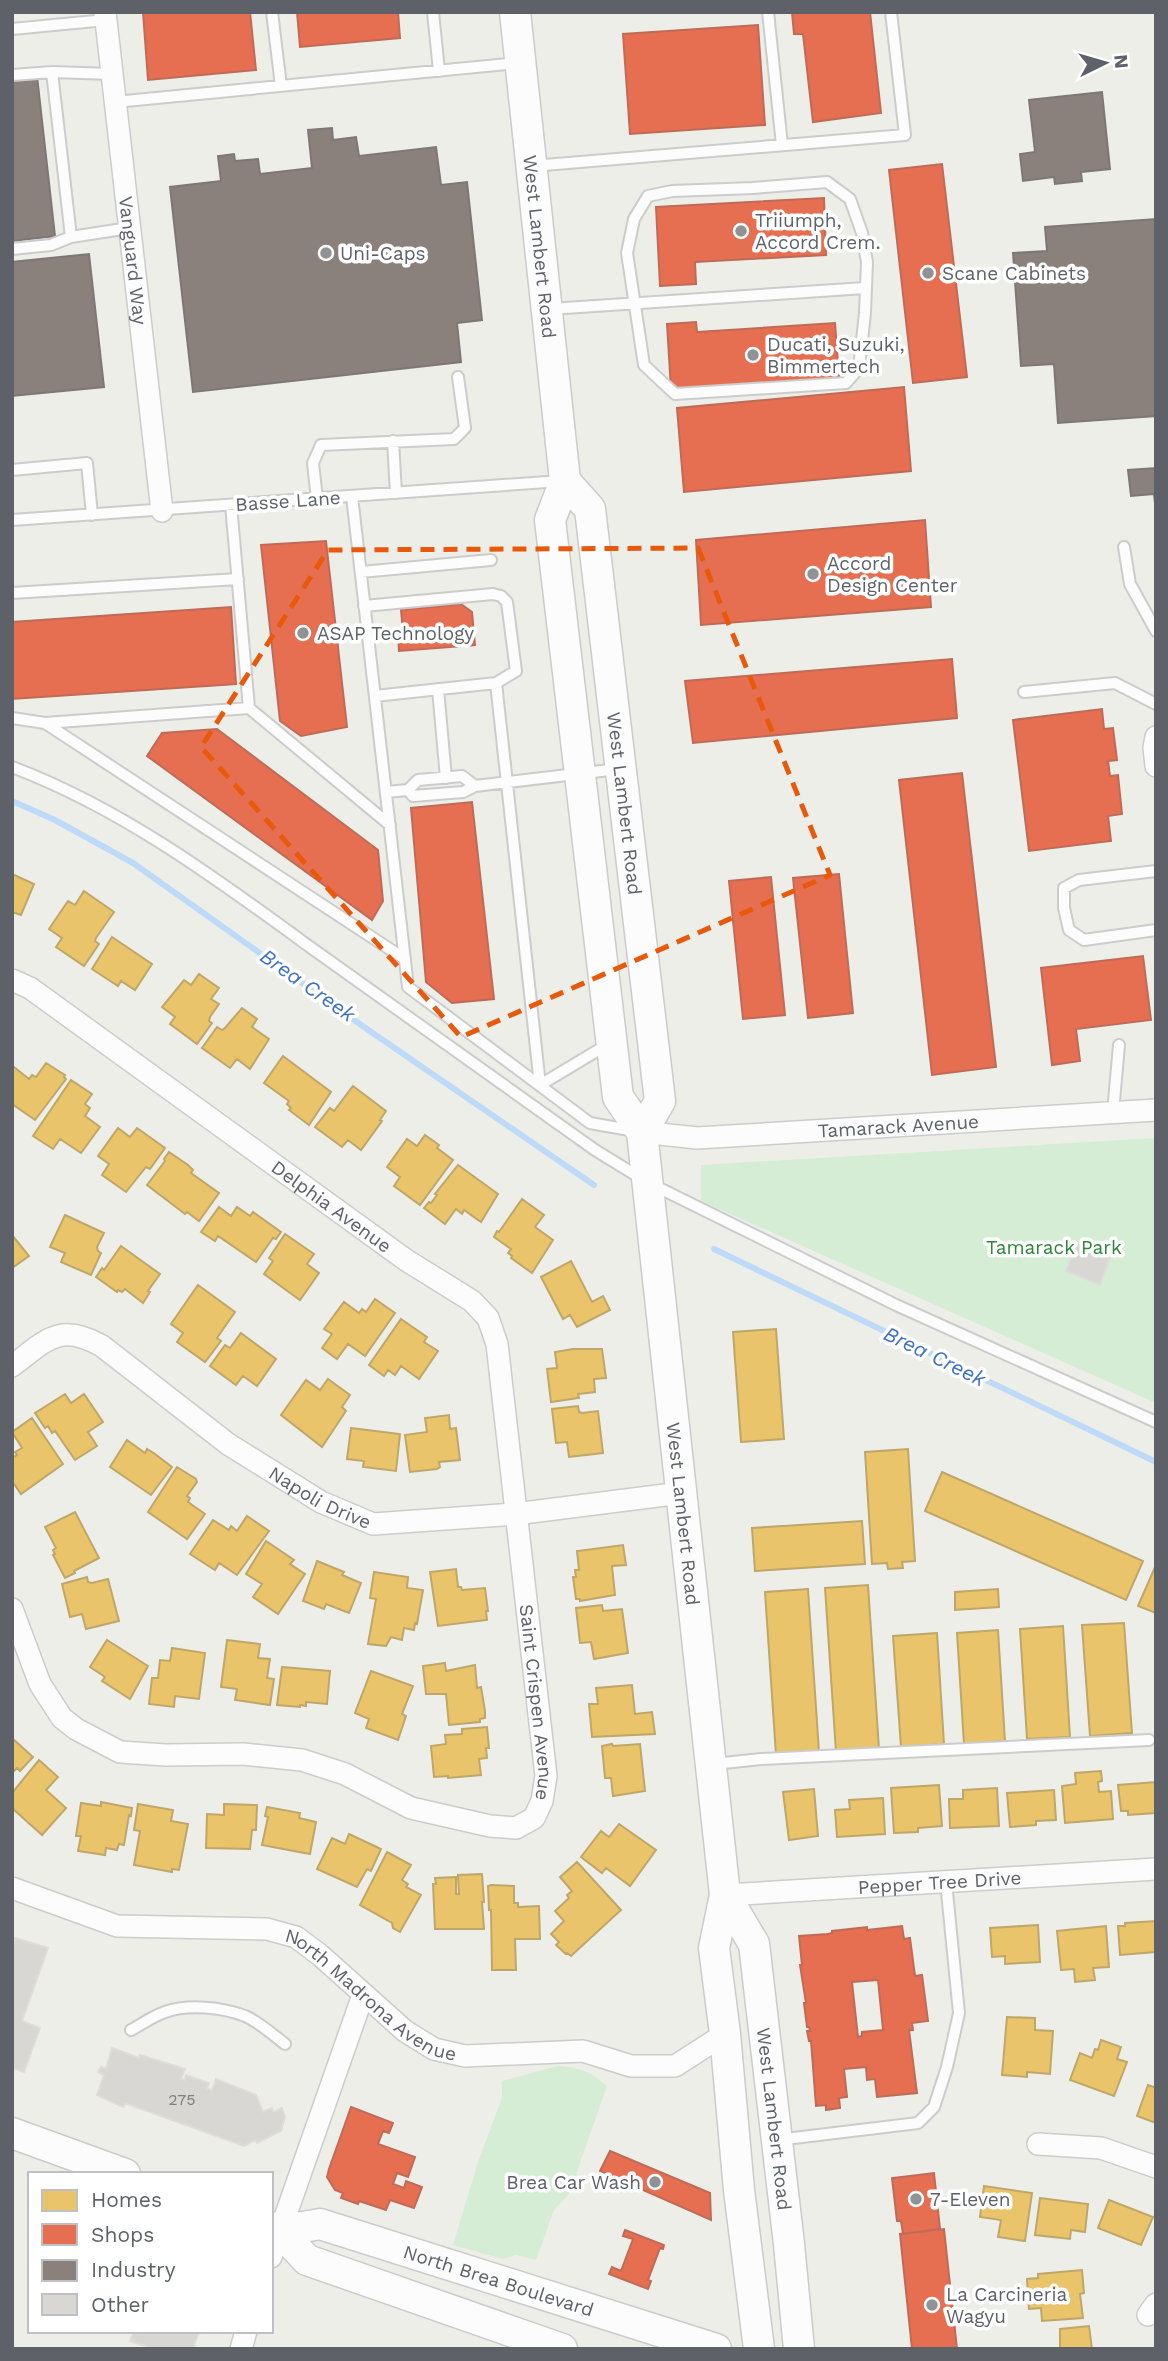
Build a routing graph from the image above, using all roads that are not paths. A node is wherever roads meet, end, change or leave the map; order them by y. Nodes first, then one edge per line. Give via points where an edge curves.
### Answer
1 (272, 12) edge
2 (433, 12) edge
3 (515, 12) edge
4 (768, 12) edge
5 (891, 12) edge
6 (105, 16) edge
7 (12, 29) edge
8 (521, 63) junction
9 (439, 71) junction
10 (52, 72) junction
11 (112, 74) junction
12 (12, 75) edge
13 (281, 86) junction
14 (115, 102) junction
15 (782, 145) junction
16 (532, 166) junction
17 (129, 228) junction
18 (71, 237) junction
19 (12, 249) edge
20 (865, 288) junction
21 (635, 303) junction
22 (547, 310) junction
23 (458, 376) dead end
24 (393, 441) junction
25 (12, 470) edge
26 (565, 481) junction
27 (396, 493) junction
28 (352, 496) junction
29 (317, 499) junction
30 (232, 505) junction
31 (162, 510) junction
32 (92, 515) junction
33 (12, 520) edge
34 (1124, 547) dead end
35 (491, 560) dead end
36 (361, 572) junction
37 (238, 579) junction
38 (12, 593) edge
39 (364, 606) junction
40 (1156, 631) edge
41 (496, 683) junction
42 (438, 689) junction
43 (1024, 692) dead end
44 (375, 696) junction
45 (1156, 704) edge
46 (248, 708) junction
47 (12, 718) edge
48 (45, 723) junction
49 (1156, 737) edge
50 (1156, 766) edge
51 (12, 767) edge
52 (620, 768) junction
53 (580, 773) junction
54 (446, 778) junction
55 (505, 781) junction
56 (475, 786) junction
57 (408, 790) junction
58 (386, 792) junction
59 (390, 825) junction
60 (1156, 871) edge
61 (1156, 930) edge
62 (405, 959) junction
63 (12, 979) edge
64 (612, 1042) junction
65 (1119, 1045) dead end
66 (540, 1085) junction
67 (1156, 1110) edge
68 (1112, 1112) junction
69 (642, 1132) junction
70 (647, 1182) junction
71 (12, 1366) edge
72 (1156, 1422) edge
73 (681, 1493) junction
74 (515, 1514) junction
75 (12, 1609) edge
76 (1149, 1740) dead end
77 (711, 1765) junction
78 (1156, 1869) edge
79 (946, 1882) junction
80 (12, 1888) edge
81 (725, 1895) junction
82 (363, 1995) junction
83 (131, 2030) dead end
84 (725, 2034) junction
85 (285, 2044) dead end
86 (12, 2133) edge
87 (777, 2140) junction
88 (1038, 2144) dead end
89 (1156, 2167) edge
90 (119, 2172) edge
91 (274, 2238) edge
92 (562, 2349) edge
93 (716, 2349) edge
94 (759, 2349) edge
95 (799, 2349) edge

1 - 13 lane
2 - 9 lane
3 - 8 main road, West Lambert Road
4 - 15 lane
5 - 15 lane via 905,135
6 - 7 lane
6 - 11 street, Vanguard Way
8 - 9 lane
8 - 16 main road, West Lambert Road
9 - 13 lane
10 - 11 lane
10 - 12 lane
10 - 18 lane
11 - 14 street, Vanguard Way
13 - 14 lane
14 - 17 street, Vanguard Way
15 - 16 lane
16 - 22 main road, West Lambert Road
17 - 18 lane
17 - 31 street, Vanguard Way
18 - 19 lane via 51,245
20 - 21 lane
20 - 21 lane via 859,369 846,383 675,394 643,365
20 - 21 lane via 867,261 850,199 827,182 672,191 648,196 634,219 627,253
21 - 22 lane
22 - 26 main road, West Lambert Road
23 - 24 lane via 465,428 454,439
24 - 27 lane
24 - 29 lane via 321,445 313,463
25 - 32 lane via 87,463
26 - 27 lane, Basse Lane
26 - 52 main road, West Lambert Road via 590,509
26 - 53 main road, West Lambert Road via 550,520
27 - 28 lane, Basse Lane
28 - 29 lane, Basse Lane
28 - 36 lane
29 - 30 lane, Basse Lane
30 - 31 lane, Basse Lane
30 - 37 lane
31 - 32 lane, Basse Lane
32 - 33 lane, Basse Lane
34 - 40 lane via 1130,584
35 - 36 lane
36 - 39 lane
37 - 38 lane
37 - 46 lane
39 - 41 lane via 501,596 507,602 516,671
39 - 44 lane
41 - 42 lane
41 - 55 lane
42 - 44 lane
42 - 54 lane
43 - 45 lane via 1115,683
44 - 58 lane
46 - 48 lane
46 - 59 lane
47 - 48 lane
48 - 62 lane
49 - 50 street
51 - 70 lane via 47,780 152,837
52 - 53 lane
52 - 69 main road, West Lambert Road via 660,1101
53 - 55 lane
53 - 64 main road, West Lambert Road
54 - 56 lane via 462,776
54 - 57 lane via 418,780
55 - 56 lane
55 - 66 lane
56 - 57 lane via 463,792 414,796
57 - 58 lane
58 - 59 lane
59 - 62 lane
60 - 61 lane via 1079,880 1064,888 1063,908 1069,930 1084,940
62 - 66 lane via 408,987
63 - 74 street, Delphia Avenue via 406,1260 472,1301 488,1318 497,1343
64 - 66 lane
64 - 69 main road, West Lambert Road via 618,1097
65 - 68 lane
66 - 69 lane via 590,1123
67 - 68 street, Tamarack Avenue
68 - 69 street, Tamarack Avenue via 697,1138
69 - 70 main road, West Lambert Road
70 - 72 lane via 896,1305
70 - 73 main road, West Lambert Road
71 - 74 street, Napoli Drive via 48,1339 67,1333 85,1336 228,1444 321,1502 373,1524
73 - 74 street, Napoli Drive
73 - 77 main road, West Lambert Road
74 - 75 street, Saint Crispen Avenue via 547,1776 534,1818 516,1828 411,1808 345,1774 302,1760 120,1752 62,1718 40,1684
76 - 77 lane
77 - 81 main road, West Lambert Road
78 - 79 street, Pepper Tree Drive
79 - 81 street, Pepper Tree Drive
79 - 87 lane via 958,2013 934,2107 918,2123
80 - 82 street, North Madrona Avenue via 117,1926 267,1929 296,1937
81 - 84 main road, West Lambert Road via 713,1948
81 - 87 main road, West Lambert Road via 754,1944
82 - 84 street, North Madrona Avenue via 434,2049 465,2056 583,2051 631,2066 675,2066
82 - 91 street
83 - 85 lane via 165,2012 220,2010 245,2016
84 - 94 main road, West Lambert Road
86 - 90 main road
87 - 95 main road, West Lambert Road
88 - 89 street via 1101,2148
91 - 92 main road, North Brea Boulevard via 307,2260
91 - 93 main road, North Brea Boulevard via 320,2224

